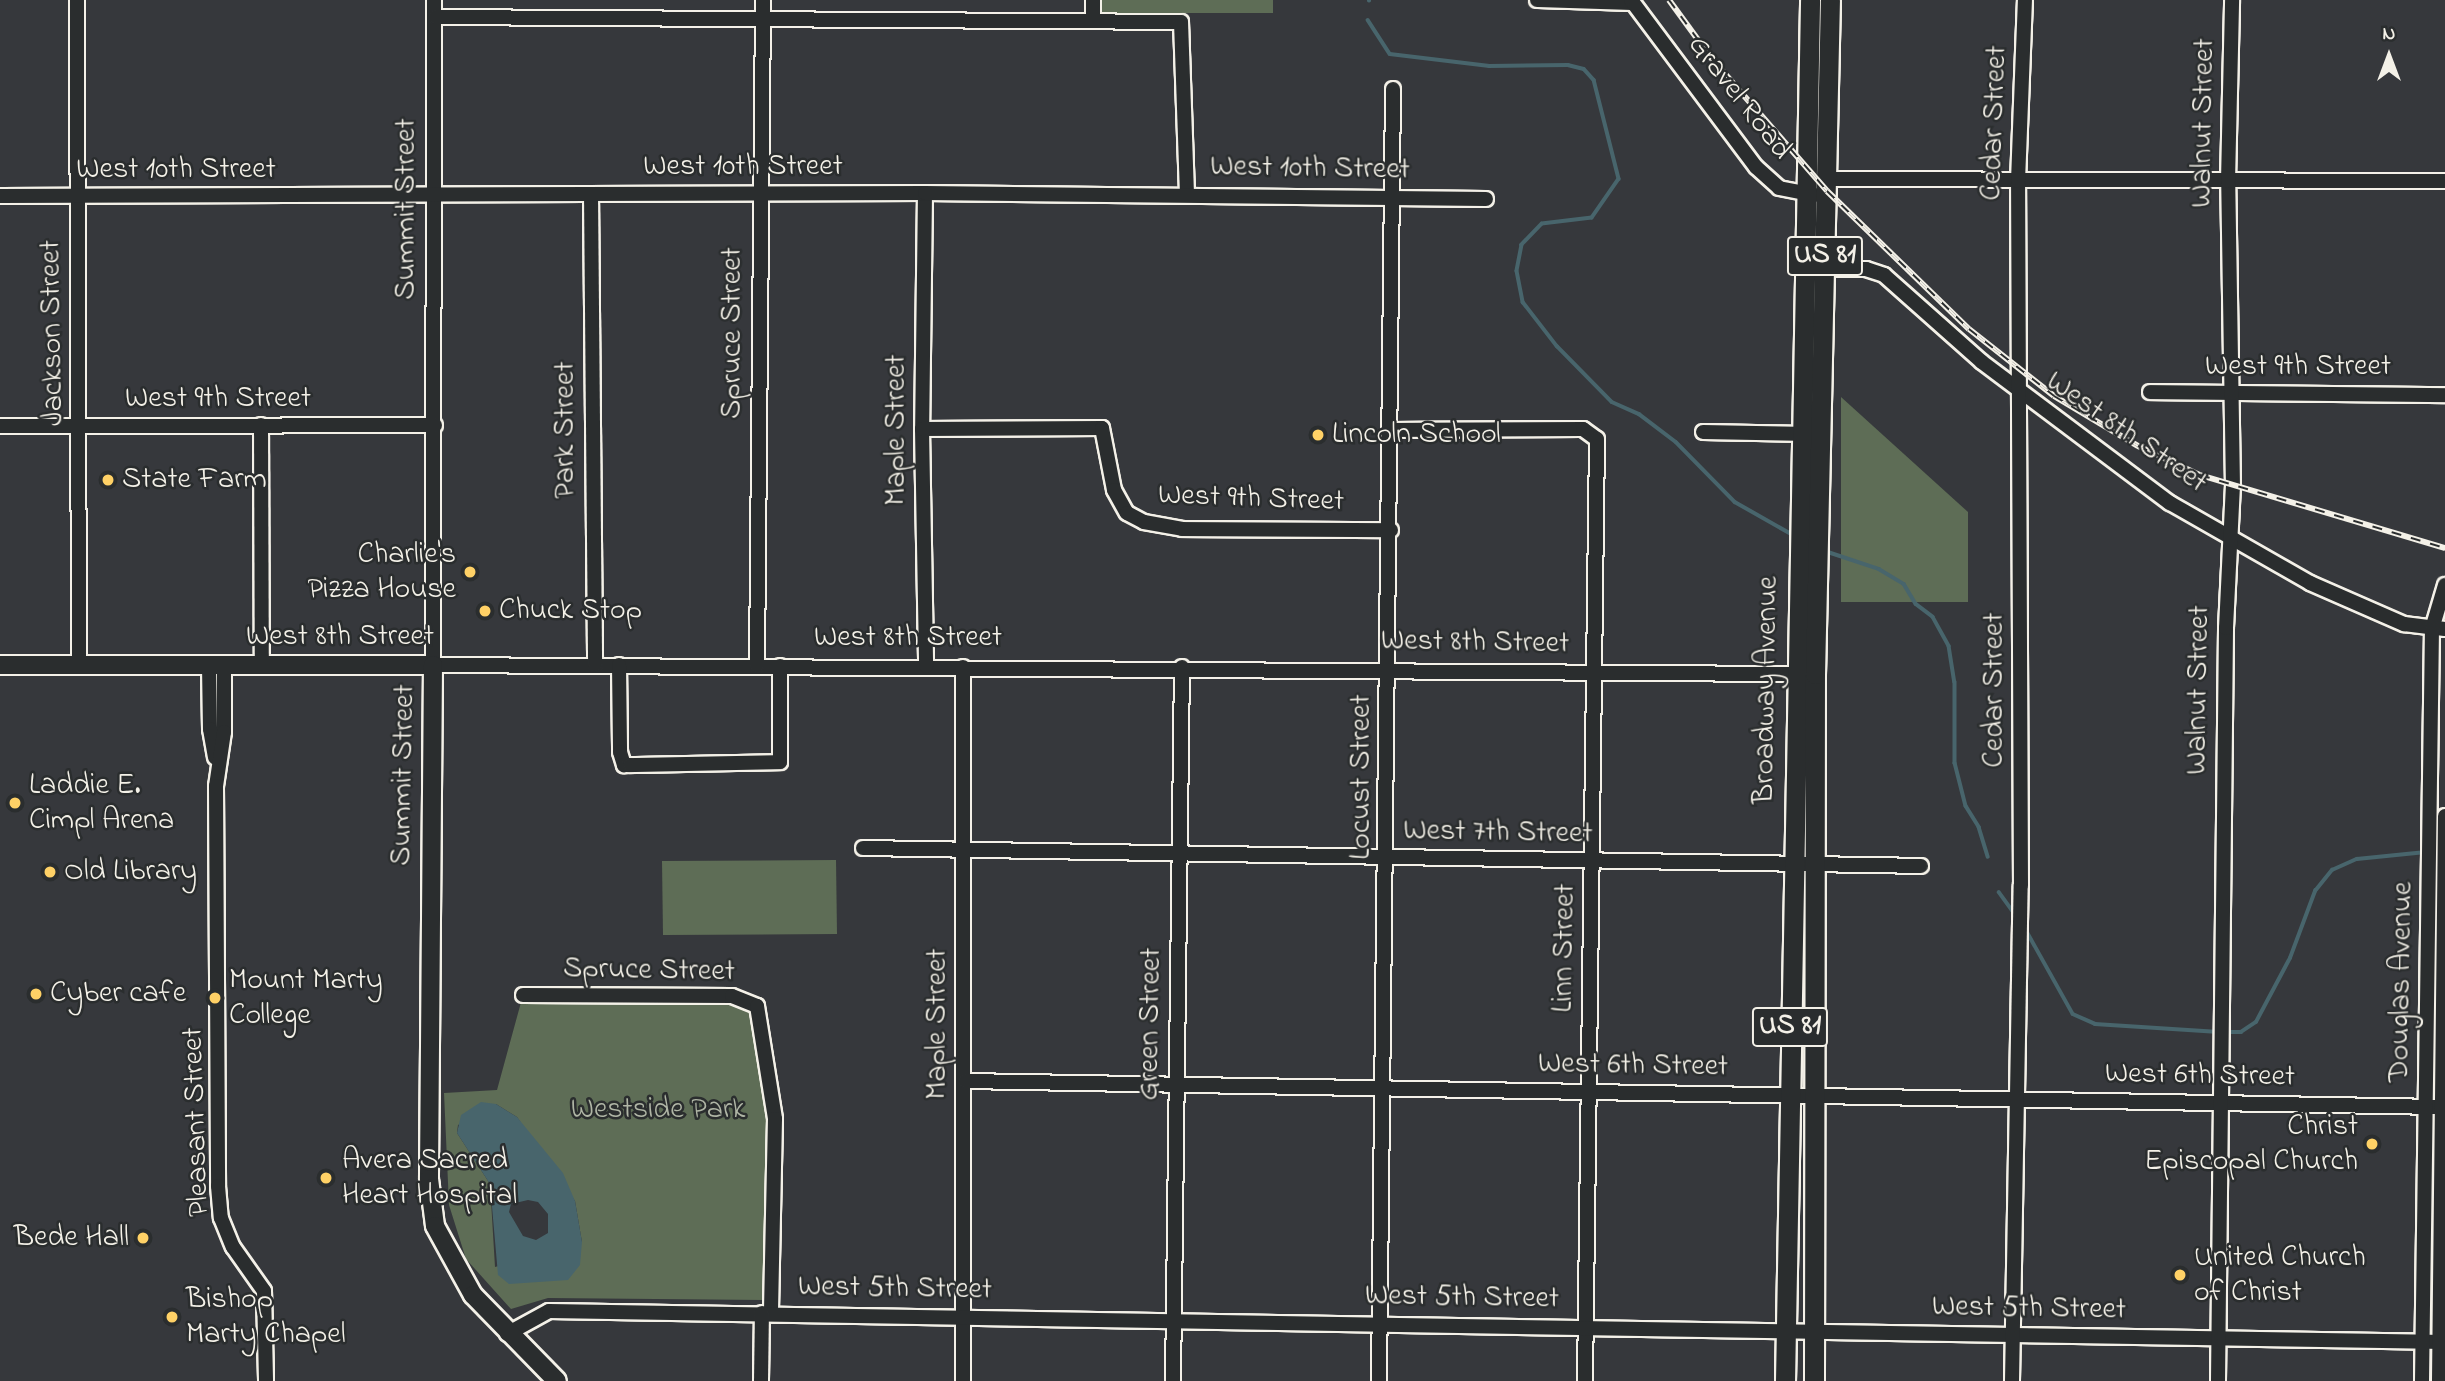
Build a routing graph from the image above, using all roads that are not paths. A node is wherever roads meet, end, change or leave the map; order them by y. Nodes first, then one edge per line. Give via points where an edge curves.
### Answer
1 (77, 0) edge
2 (434, 0) edge
3 (763, 0) edge
4 (1093, 0) edge
5 (1537, 0) edge
6 (1810, 0) edge
7 (1830, 0) edge
8 (2025, 0) edge
9 (2232, 0) edge
10 (1632, 2) edge
11 (435, 16) junction
12 (763, 19) junction
13 (1093, 21) junction
14 (1393, 89) dead end
15 (2018, 181) junction
16 (2228, 181) junction
17 (2445, 181) edge
18 (1820, 190) junction
19 (760, 193) junction
20 (925, 193) junction
21 (591, 194) junction
22 (1187, 194) junction
23 (1393, 195) junction
24 (0, 196) edge
25 (78, 196) junction
26 (436, 198) junction
27 (1486, 199) dead end
28 (1815, 269) junction
29 (2020, 392) junction
30 (2150, 392) dead end
31 (2233, 393) junction
32 (2445, 394) edge
33 (80, 425) junction
34 (261, 425) junction
35 (435, 425) junction
36 (0, 426) edge
37 (922, 429) junction
38 (1393, 430) junction
39 (1703, 432) dead end
40 (1811, 434) junction
41 (1391, 530) junction
42 (2230, 536) junction
43 (2445, 585) edge
44 (2438, 629) edge
45 (0, 665) edge
46 (79, 665) junction
47 (216, 665) junction
48 (262, 665) junction
49 (433, 665) junction
50 (595, 665) junction
51 (619, 665) junction
52 (757, 666) junction
53 (780, 666) junction
54 (926, 666) junction
55 (963, 667) junction
56 (1182, 667) junction
57 (1388, 670) junction
58 (1594, 672) junction
59 (1795, 674) junction
60 (1815, 674) junction
61 (2445, 816) edge
62 (2438, 827) edge
63 (863, 848) dead end
64 (964, 849) junction
65 (1181, 854) junction
66 (1388, 857) junction
67 (1592, 860) junction
68 (1814, 863) junction
69 (1794, 864) junction
70 (1922, 866) dead end
71 (2437, 878) edge
72 (523, 995) dead end
73 (965, 1081) junction
74 (1176, 1084) junction
75 (1384, 1088) junction
76 (1589, 1092) junction
77 (1789, 1095) junction
78 (1811, 1096) junction
79 (2017, 1099) junction
80 (2224, 1103) junction
81 (2438, 1107) edge
82 (767, 1313) junction
83 (964, 1317) junction
84 (1174, 1320) junction
85 (1380, 1323) junction
86 (1586, 1327) junction
87 (1786, 1331) junction
88 (1815, 1332) junction
89 (507, 1334) junction
90 (2012, 1335) junction
91 (2219, 1338) junction
92 (2423, 1342) junction
93 (2442, 1342) edge
94 (266, 1381) edge
95 (556, 1381) edge
96 (761, 1381) edge
97 (963, 1381) edge
98 (1173, 1381) edge
99 (1379, 1381) edge
100 (1585, 1381) edge
101 (1785, 1381) edge
102 (1814, 1381) edge
103 (2012, 1381) edge
104 (2218, 1381) edge
105 (2422, 1381) edge
106 (2439, 1381) edge

1 - 25 street, Jackson Street
2 - 11 street, Summit Street
3 - 12 street, Spruce Street
4 - 13 street
5 - 10 street
6 - 18 highway, Broadway Avenue / US 81
7 - 18 highway, Broadway Avenue / US 81
8 - 15 street, Cedar Street
9 - 16 street, Walnut Street
10 - 18 street, Gravel Road via 1756,167 1779,188
11 - 12 street
11 - 26 street, Summit Street
12 - 13 street
12 - 19 street, Spruce Street
13 - 22 street via 1181,22
14 - 23 street, Locust Street
15 - 16 street
15 - 18 street
15 - 29 street, Cedar Street
16 - 17 street
16 - 31 street, Walnut Street
18 - 28 highway, Broadway Avenue / US 81
19 - 20 street, West 10th Street
19 - 21 street, West 10th Street
19 - 52 street, Spruce Street
20 - 22 street, West 10th Street
20 - 37 street, Maple Street
21 - 26 street, West 10th Street
21 - 50 street, Park Street
22 - 23 street, West 10th Street
23 - 27 street, West 10th Street
23 - 38 street, Locust Street
24 - 25 street, West 10th Street
25 - 26 street, West 10th Street
25 - 33 street, Jackson Street
26 - 35 street, Summit Street
28 - 29 street, West 8th Street via 1884,275
28 - 40 highway, Broadway Avenue / US 81
29 - 42 street, West 8th Street via 2170,503
29 - 79 street, Cedar Street
30 - 31 street, West 9th Street
31 - 32 street, West 9th Street
31 - 42 street, Walnut Street
33 - 34 street, West 9th Street
33 - 36 street, West 9th Street
33 - 46 street, Jackson Street
34 - 35 street, West 9th Street
34 - 48 street
35 - 49 street, Summit Street
37 - 41 street, West 9th Street via 1102,429 1114,489 1127,513 1144,522 1182,529
37 - 54 street, Maple Street
38 - 41 street, Locust Street
38 - 58 street, Linn Street via 1593,432 1597,439
39 - 40 street
40 - 59 highway, Broadway Avenue / US 81 via 1800,504
40 - 60 highway, Broadway Avenue / US 81 via 1819,512
41 - 57 street, Locust Street
42 - 44 street, West 8th Street via 2310,583 2404,624
42 - 80 street, Walnut Street via 2221,1002
43 - 44 street, Douglas Avenue
44 - 62 street, Douglas Avenue
45 - 46 main road, West 8th Street
46 - 47 main road, West 8th Street
47 - 48 main road, West 8th Street
47 - 94 street, Pleasant Street via 223,732 217,766 218,1186 221,1218 233,1247 264,1291
48 - 49 main road, West 8th Street
49 - 50 street, West 8th Street
49 - 89 main road, Summit Street via 429,1178 435,1226 457,1272
50 - 51 street, West 8th Street
51 - 52 street, West 8th Street
51 - 53 street via 624,765 780,762
52 - 53 street, West 8th Street
53 - 54 street, West 8th Street
54 - 55 street, West 8th Street
55 - 56 street, West 8th Street
55 - 64 street, Maple Street
56 - 57 street, West 8th Street
56 - 65 street, Green Street
57 - 58 street, West 8th Street
57 - 66 street, Locust Street
58 - 59 street, West 8th Street
58 - 67 street, Linn Street
59 - 60 street, West 8th Street
59 - 69 highway, Broadway Avenue / US 81
60 - 68 highway, Broadway Avenue / US 81
61 - 62 street, Douglas Avenue
62 - 71 street, Douglas Avenue
63 - 64 street, West 7th Street
64 - 65 street, West 7th Street
64 - 73 street, Maple Street
65 - 66 street, West 7th Street
65 - 74 street, Green Street
66 - 67 street, West 7th Street
66 - 75 street, Locust Street
67 - 69 street, West 7th Street
67 - 76 street, Linn Street
68 - 69 street, West 7th Street
68 - 70 street, West 7th Street
68 - 78 highway, Broadway Avenue / US 81
69 - 77 highway, Broadway Avenue / US 81
71 - 81 street, Douglas Avenue
72 - 82 street, Spruce Street via 732,996 749,999 757,1006 775,1119
73 - 74 street, West 6th Street
73 - 83 street, Maple Street
74 - 75 street, West 6th Street
74 - 84 street, Green Street
75 - 76 street, West 6th Street
75 - 85 street, Locust Street
76 - 77 street, West 6th Street
76 - 86 street, Linn Street
77 - 78 street, West 6th Street
77 - 87 highway, Broadway Avenue / US 81
78 - 79 street, West 6th Street
78 - 88 highway, Broadway Avenue / US 81
79 - 80 street, West 6th Street
79 - 90 street, Cedar Street
80 - 81 street, West 6th Street
80 - 91 street, Walnut Street
81 - 92 street, Douglas Avenue
81 - 93 street, Douglas Avenue
82 - 83 street, West 5th Street
82 - 89 street, West 5th Street via 549,1311
82 - 96 street, Spruce Street
83 - 84 street, West 5th Street
83 - 97 street, Maple Street
84 - 85 street, West 5th Street
84 - 98 street, Green Street
85 - 86 street, West 5th Street
85 - 99 street, Locust Street
86 - 87 street, West 5th Street
86 - 100 street, Linn Street
87 - 88 street, West 5th Street
87 - 101 highway, Broadway Avenue / US 81
88 - 90 street, West 5th Street
88 - 102 highway, Broadway Avenue / US 81
89 - 95 main road, Summit Street
90 - 91 street, West 5th Street
90 - 103 street, Cedar Street
91 - 92 street, West 5th Street
91 - 104 street, Walnut Street
92 - 93 street, West 5th Street
92 - 105 street, Douglas Avenue
93 - 106 street, Douglas Avenue

